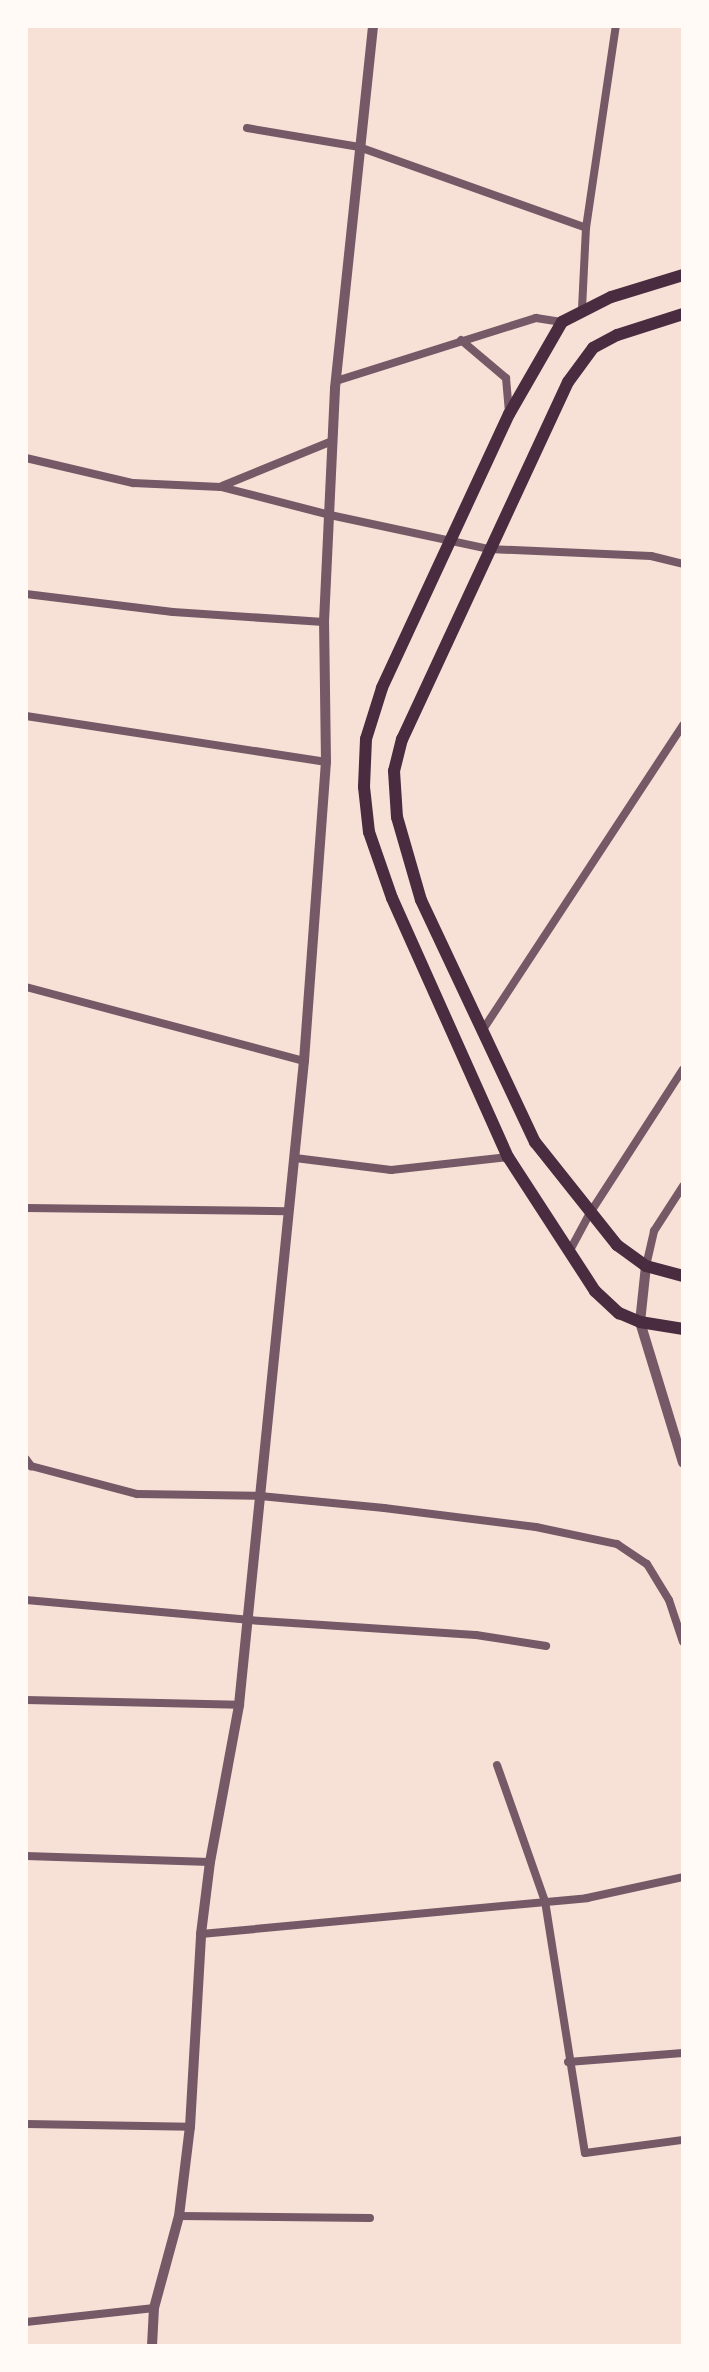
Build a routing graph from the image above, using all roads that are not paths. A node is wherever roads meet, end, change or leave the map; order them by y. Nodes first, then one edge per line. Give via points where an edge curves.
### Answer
1 (373, 26) edge
2 (616, 26) edge
3 (247, 128) dead end
4 (359, 147) junction
5 (586, 228) junction
6 (683, 275) edge
7 (582, 309) junction
8 (683, 314) edge
9 (562, 322) junction
10 (461, 340) junction
11 (336, 381) junction
12 (509, 414) junction
13 (332, 441) junction
14 (26, 458) edge
15 (221, 487) junction
16 (330, 515) junction
17 (448, 540) junction
18 (489, 549) junction
19 (683, 564) edge
20 (26, 594) edge
21 (324, 622) junction
22 (26, 716) edge
23 (683, 725) edge
24 (326, 762) junction
25 (26, 987) edge
26 (484, 1028) junction
27 (304, 1061) junction
28 (683, 1069) edge
29 (508, 1157) junction
30 (295, 1158) junction
31 (683, 1186) edge
32 (26, 1208) edge
33 (287, 1211) junction
34 (590, 1213) junction
35 (569, 1252) junction
36 (646, 1266) junction
37 (683, 1276) edge
38 (640, 1322) junction
39 (683, 1329) edge
40 (677, 1425) edge
41 (26, 1459) edge
42 (683, 1463) edge
43 (260, 1496) junction
44 (26, 1600) edge
45 (248, 1620) junction
46 (683, 1642) edge
47 (546, 1646) dead end
48 (26, 1700) edge
49 (239, 1705) junction
50 (497, 1765) dead end
51 (26, 1856) edge
52 (210, 1862) junction
53 (683, 1877) edge
54 (545, 1901) junction
55 (201, 1934) junction
56 (683, 2053) edge
57 (568, 2062) junction
58 (26, 2124) edge
59 (190, 2127) junction
60 (683, 2140) edge
61 (179, 2216) junction
62 (370, 2218) dead end
63 (154, 2308) junction
64 (26, 2322) edge
65 (152, 2346) edge

1 - 4 street
2 - 5 street
3 - 4 street
4 - 5 street
4 - 11 street
5 - 7 street
6 - 7 main road
7 - 9 main road
8 - 18 main road via 593,348 568,382
9 - 10 street via 536,318
9 - 12 main road
10 - 11 street
10 - 12 street via 506,378
11 - 13 street
12 - 17 main road
13 - 15 street
13 - 16 street
14 - 15 street via 133,483
15 - 16 street
16 - 17 street
16 - 21 street
17 - 18 street
17 - 29 main road via 382,688 366,739 366,802 369,832 392,898
18 - 19 street via 651,556
18 - 26 main road via 402,739 394,771 397,817 421,900
20 - 21 street via 173,612
21 - 24 street
22 - 24 street
23 - 26 street
24 - 27 street
25 - 27 street
26 - 34 main road via 535,1142
27 - 30 street
28 - 34 street
29 - 30 street via 391,1170
29 - 35 main road
30 - 33 street
31 - 36 street via 654,1231
32 - 33 street
33 - 43 street
34 - 35 street
34 - 36 main road via 617,1245
35 - 38 main road via 595,1291 619,1313
36 - 37 main road
36 - 38 street
38 - 39 main road
38 - 40 street
40 - 42 street
41 - 43 street via 31,1466 137,1494
43 - 45 street
43 - 46 street via 520,1525 617,1544 647,1564 669,1600
44 - 45 street
45 - 47 street via 476,1635
45 - 49 street
48 - 49 street
49 - 52 street
50 - 54 street
51 - 52 street
52 - 55 street
53 - 54 street via 587,1898
54 - 55 street
54 - 57 street
55 - 59 street
56 - 57 street
57 - 60 street via 585,2153
58 - 59 street
59 - 61 street
61 - 62 street
61 - 63 street
63 - 64 street
63 - 65 street

